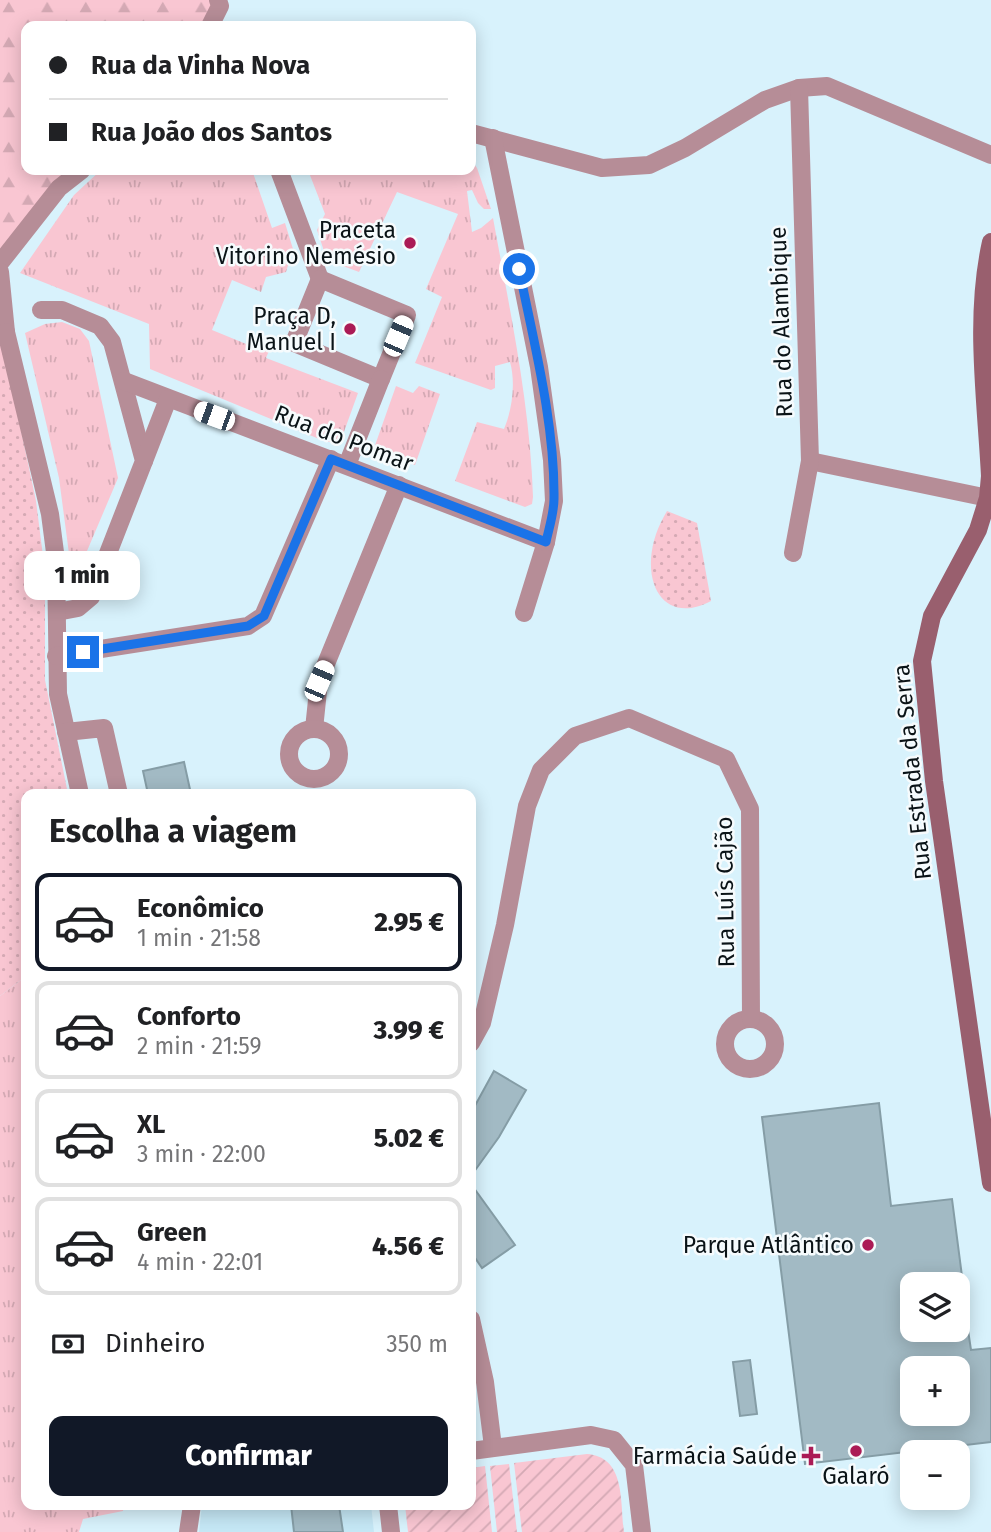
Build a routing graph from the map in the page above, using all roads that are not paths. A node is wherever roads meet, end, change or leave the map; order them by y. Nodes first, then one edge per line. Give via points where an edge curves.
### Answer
1 (218, 0) edge
2 (212, 21) edge
3 (799, 88) junction
4 (476, 134) edge
5 (493, 138) junction
6 (991, 155) edge
7 (76, 175) edge
8 (281, 175) edge
9 (991, 242) edge
10 (0, 262) edge
11 (0, 272) edge
12 (988, 272) edge
13 (320, 279) junction
14 (41, 310) dead end
15 (3, 331) edge
16 (381, 379) junction
17 (124, 381) junction
18 (168, 399) junction
19 (144, 461) junction
20 (810, 461) junction
21 (339, 462) junction
22 (399, 485) junction
23 (988, 498) junction
24 (546, 542) junction
25 (793, 553) dead end
26 (57, 612) junction
27 (524, 613) dead end
28 (56, 656) junction
29 (314, 729) junction
30 (66, 733) junction
31 (312, 787) edge
32 (79, 789) edge
33 (118, 789) edge
34 (751, 1019) dead end
35 (476, 1034) edge
36 (991, 1183) edge
37 (476, 1342) edge
38 (493, 1447) junction
39 (476, 1450) edge
40 (191, 1510) edge
41 (389, 1510) edge
42 (188, 1532) edge
43 (391, 1532) edge
44 (642, 1532) edge

1 - 2 street
3 - 5 street via 765,100 649,165 602,169
3 - 6 street via 827,86
3 - 20 street, Rua do Alambique
4 - 5 street
5 - 24 street via 551,447 554,501
7 - 10 street via 59,188
8 - 13 street
9 - 12 street, Rua Estrada da Serra
11 - 15 street
12 - 23 street, Rua Estrada da Serra via 981,309
13 - 16 street via 294,343
13 - 16 street via 407,315
14 - 17 street via 62,310 100,326 112,342
15 - 26 street via 50,514
16 - 21 street
17 - 18 street, Rua do Pomar
17 - 19 street
18 - 19 street
18 - 21 street, Rua do Pomar
19 - 26 street via 92,597 78,608
20 - 23 street
20 - 25 street, Rua do Alambique
21 - 22 street, Rua do Pomar
21 - 28 street via 264,616 248,626
22 - 24 street, Rua do Pomar
22 - 29 street via 319,681
23 - 36 street, Rua Estrada da Serra via 978,530 932,616 922,661 934,781
24 - 27 street
26 - 28 street
28 - 30 street
29 - 31 street via 296,736 288,753 295,771
29 - 31 street via 332,737 339,755 331,772
30 - 32 street
30 - 33 street via 104,728
34 - 35 street, Rua Luís Cajão via 750,809 726,759 629,718 575,736 541,770 527,806 505,925
37 - 38 street
38 - 39 street
38 - 44 street via 591,1435 614,1440 634,1465
40 - 42 street
41 - 43 street

